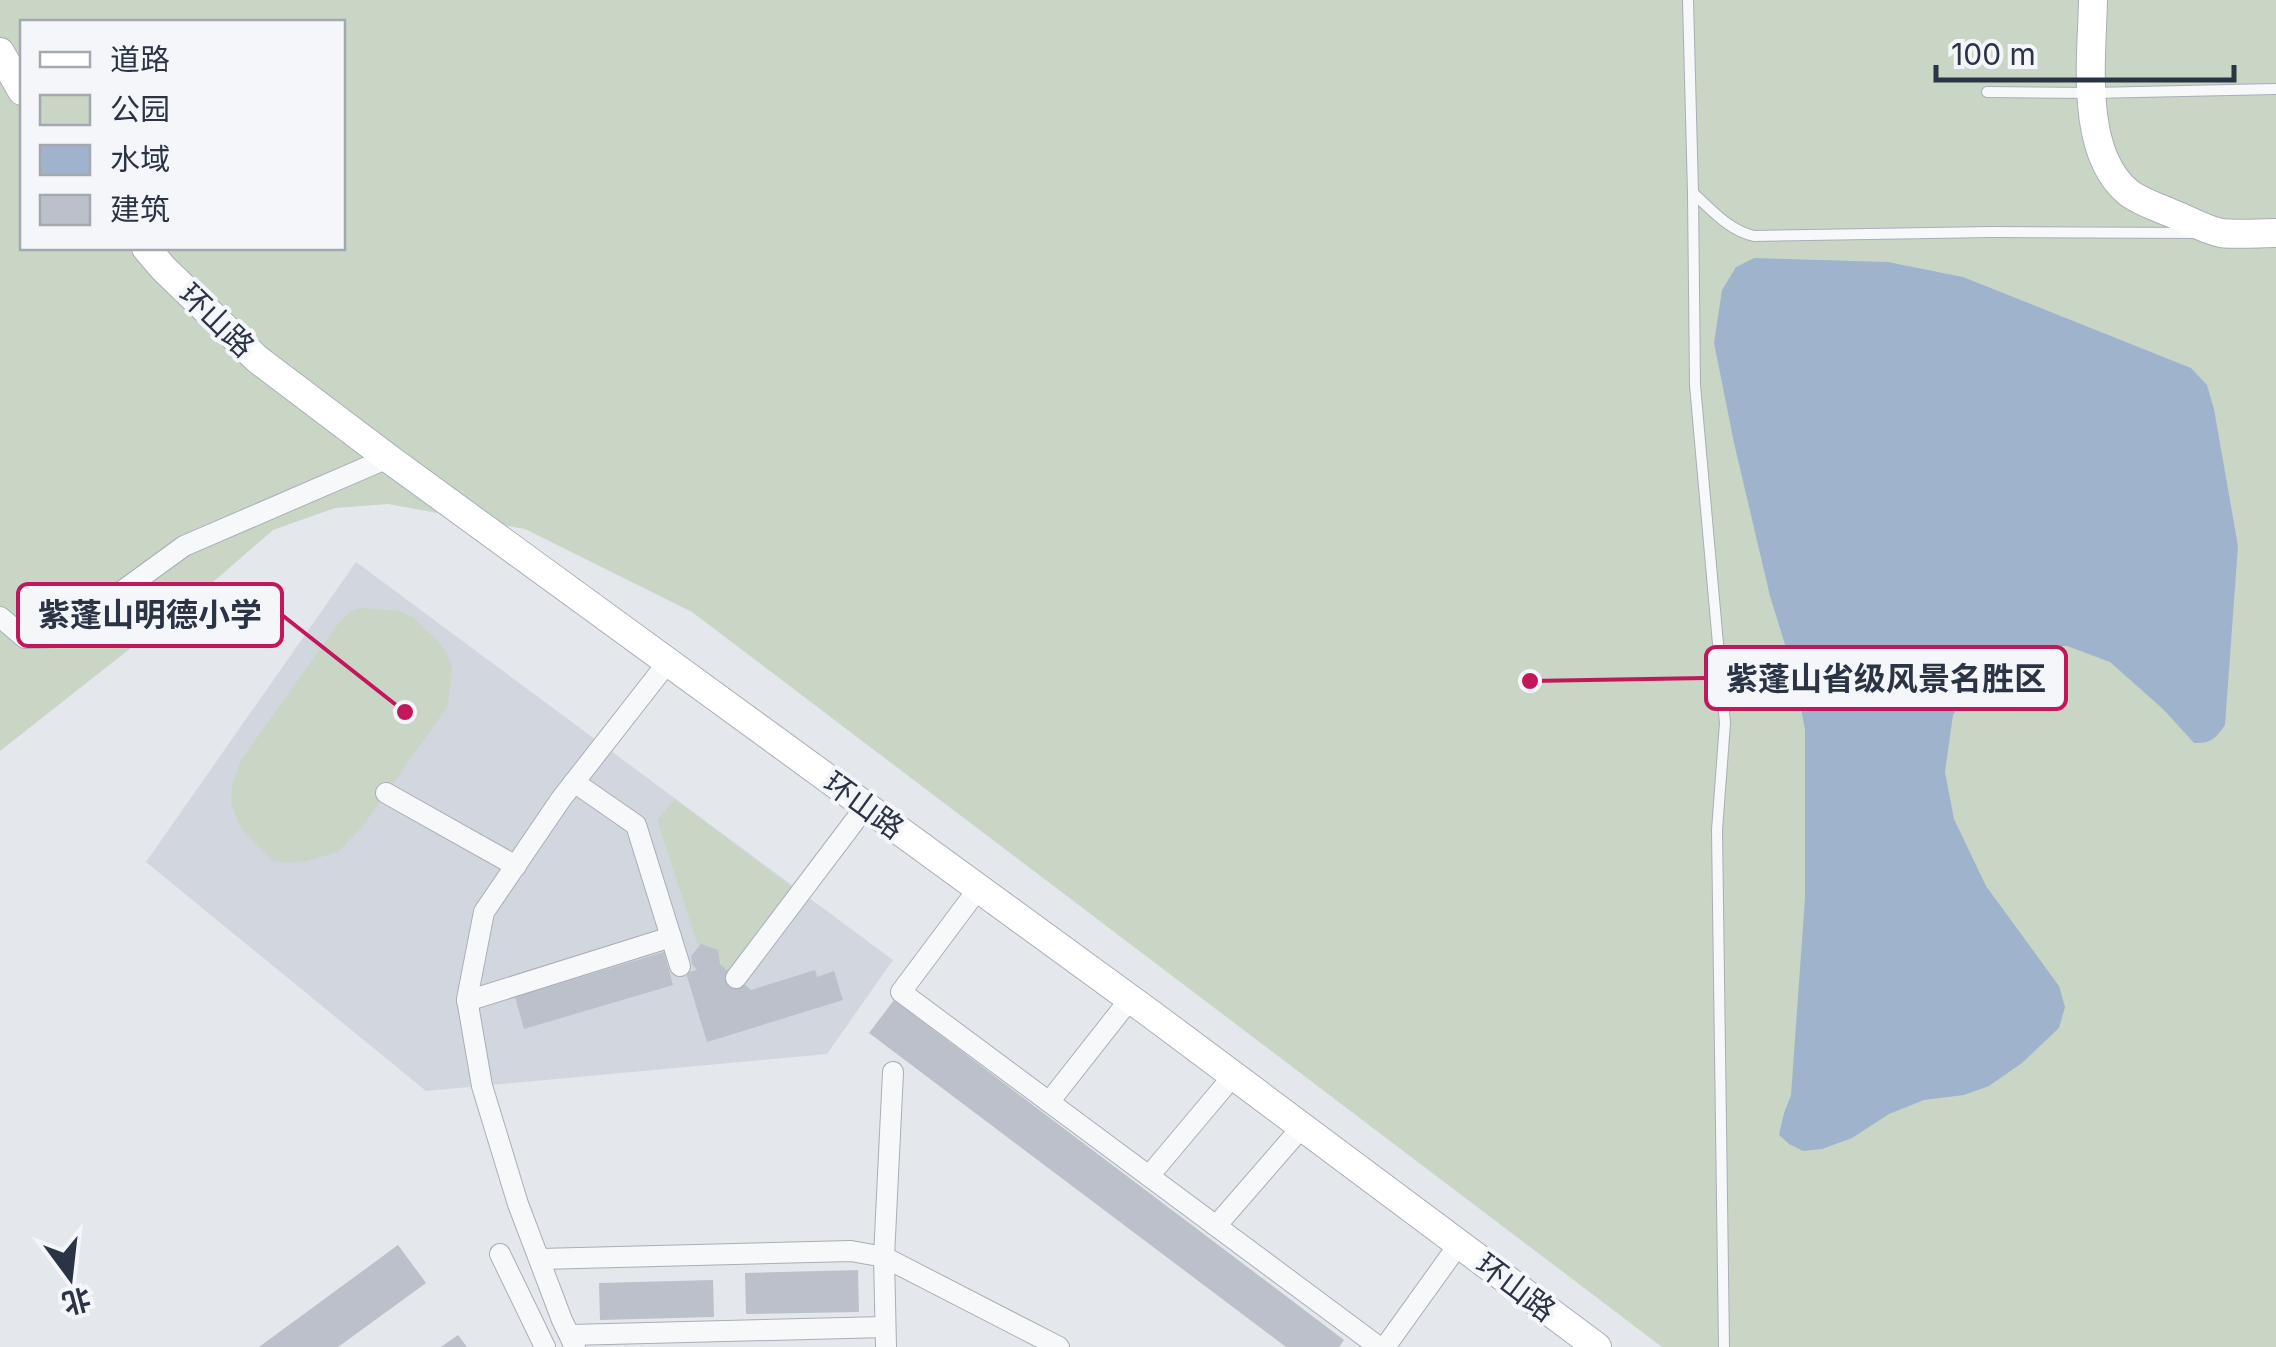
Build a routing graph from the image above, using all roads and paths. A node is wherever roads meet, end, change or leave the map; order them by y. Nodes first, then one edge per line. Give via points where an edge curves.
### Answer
1 (1688, 0) edge
2 (2093, 0) edge
3 (0, 52) edge
4 (20, 88) edge
5 (2276, 89) edge
6 (1987, 92) dead end
7 (2092, 93) junction
8 (1694, 192) junction
9 (2220, 232) junction
10 (2276, 234) edge
11 (148, 250) edge
12 (388, 458) junction
13 (0, 617) edge
14 (668, 662) junction
15 (574, 782) junction
16 (386, 793) dead end
17 (866, 806) junction
18 (516, 866) junction
19 (978, 888) junction
20 (671, 937) junction
21 (680, 966) dead end
22 (736, 978) dead end
23 (1130, 999) junction
24 (467, 1001) junction
25 (893, 1072) dead end
26 (1234, 1076) junction
27 (1049, 1102) junction
28 (1302, 1127) junction
29 (1149, 1176) junction
30 (1216, 1226) junction
31 (1459, 1244) junction
32 (500, 1254) dead end
33 (884, 1258) junction
34 (540, 1259) junction
35 (885, 1337) edge
36 (572, 1341) edge
37 (545, 1347) edge
38 (1059, 1347) edge
39 (1382, 1347) edge
40 (1597, 1347) edge
41 (1724, 1347) edge

1 - 8 lane
2 - 7 main road
3 - 4 main road
5 - 7 lane
6 - 7 lane
7 - 9 main road via 2100,150 2116,180 2141,200
8 - 9 lane via 1726,224 1754,236
8 - 41 lane via 1694,385 1725,723 1717,830
9 - 10 main road
11 - 12 main road, 环山路 via 257,360
12 - 13 street via 184,546 58,637 26,638
12 - 14 main road, 环山路
14 - 15 street
14 - 17 main road, 环山路
15 - 18 street
15 - 20 street via 636,825
16 - 18 street
17 - 19 main road, 环山路
17 - 22 street
18 - 24 street via 484,912
19 - 23 main road, 环山路
19 - 27 street via 900,992
20 - 21 street
20 - 24 street
23 - 26 main road, 环山路
23 - 27 street
24 - 34 street via 482,1086
25 - 33 street
26 - 28 main road, 环山路
26 - 29 street
27 - 29 street
28 - 30 street
28 - 31 main road, 环山路
29 - 30 street
30 - 39 street
31 - 39 street
31 - 40 main road, 环山路
32 - 37 street
33 - 34 street via 851,1250
33 - 35 street
33 - 38 street
34 - 36 street
35 - 36 street

